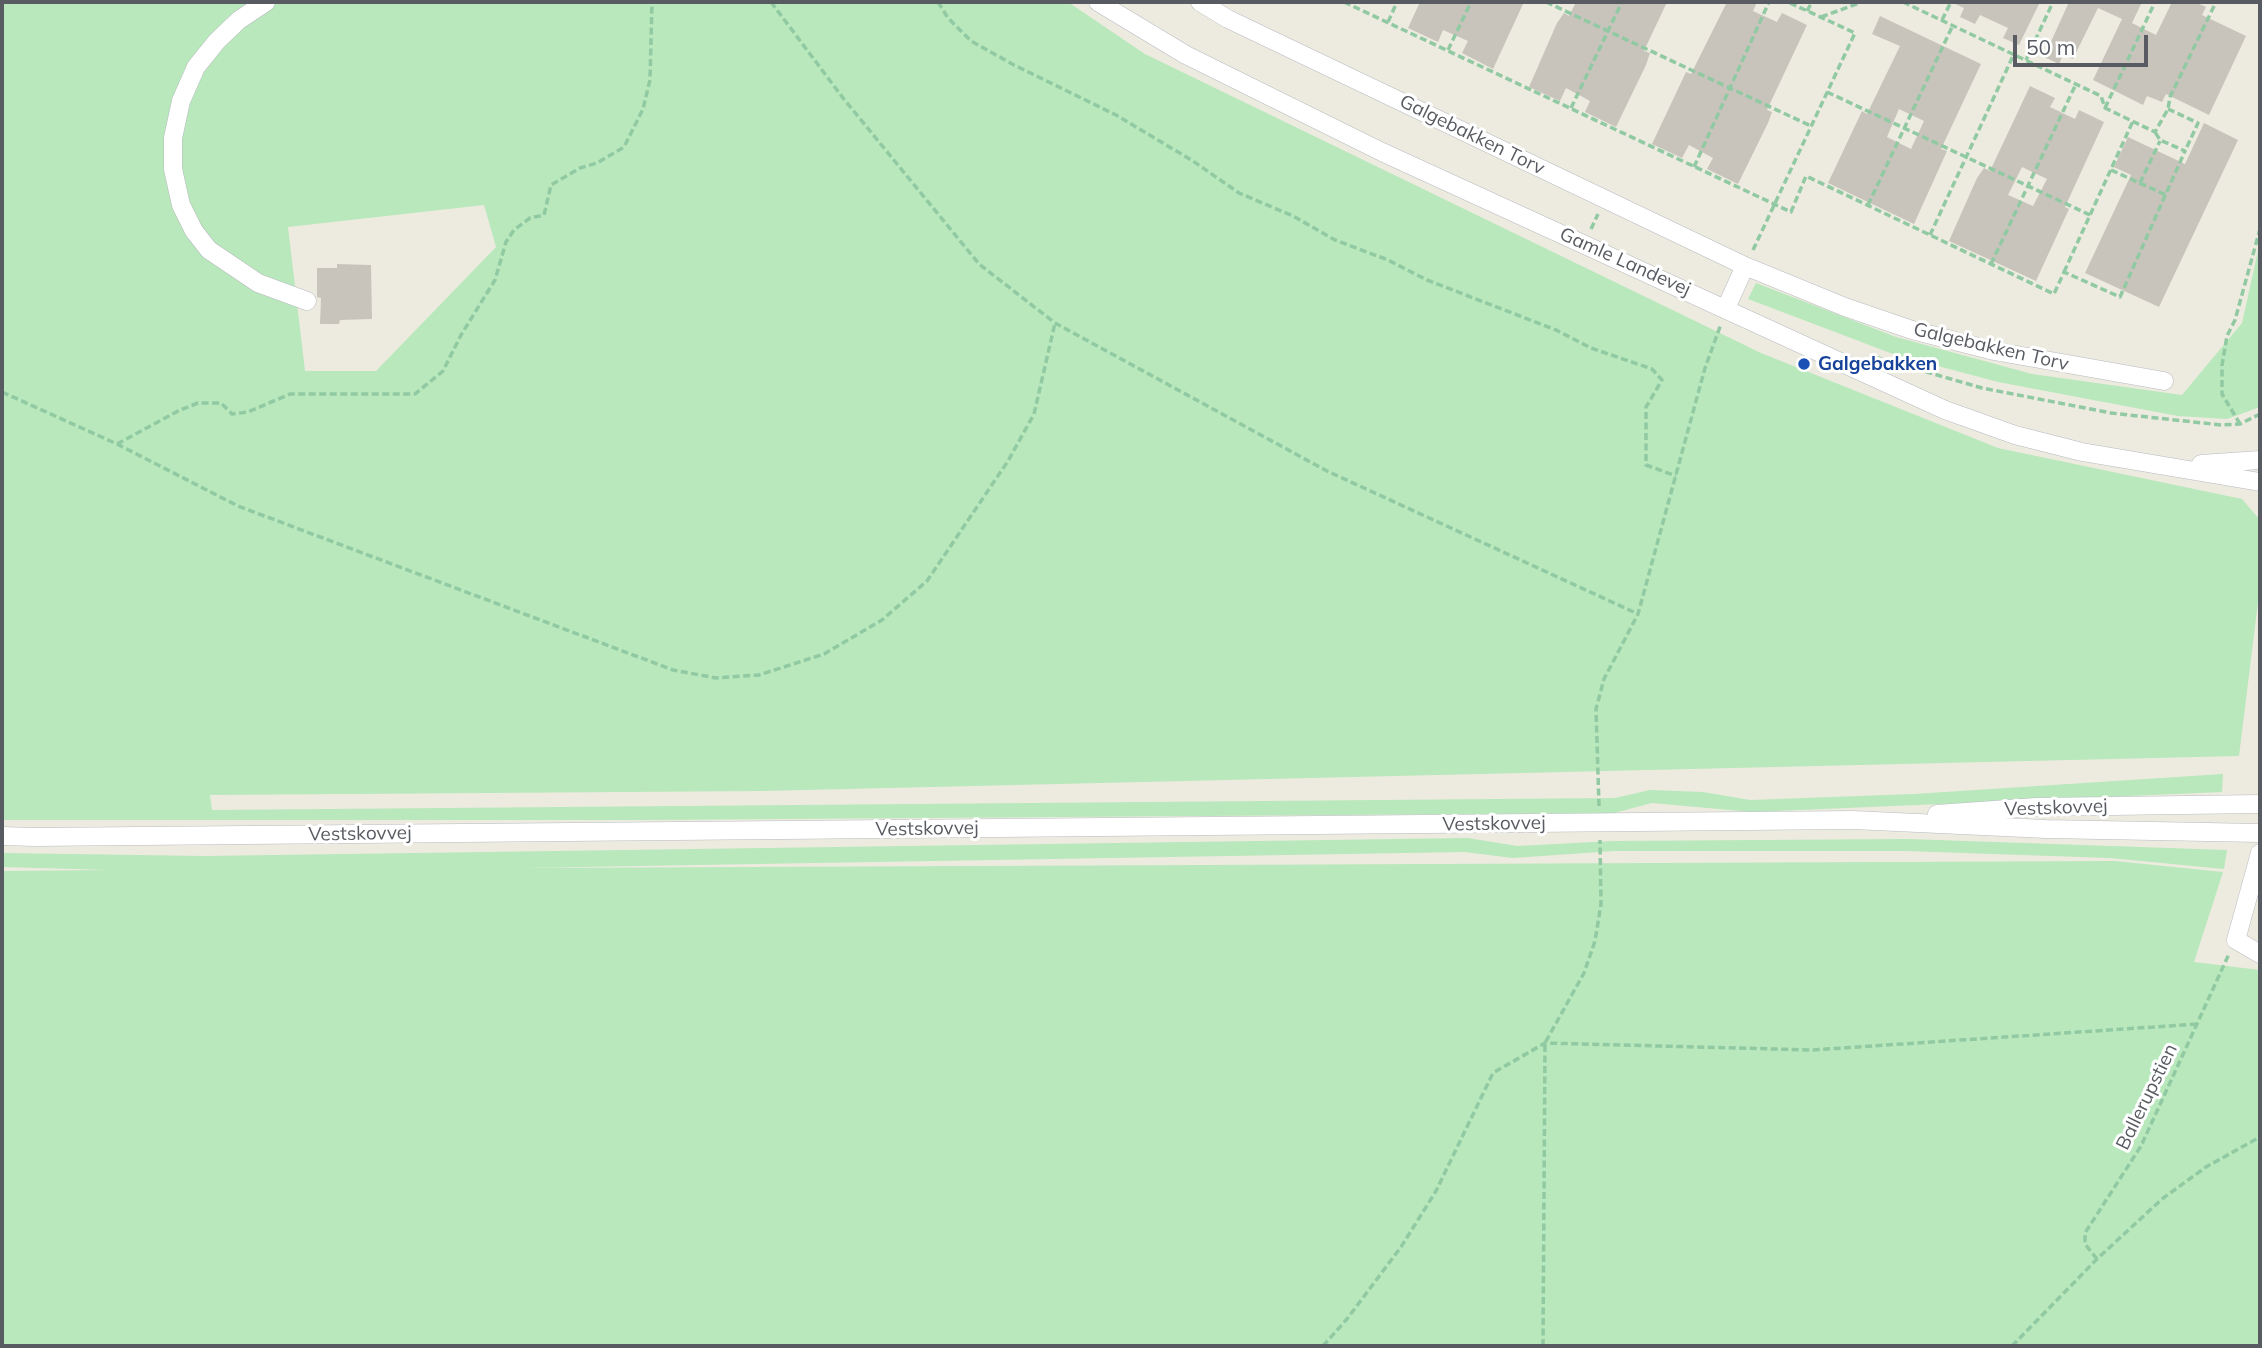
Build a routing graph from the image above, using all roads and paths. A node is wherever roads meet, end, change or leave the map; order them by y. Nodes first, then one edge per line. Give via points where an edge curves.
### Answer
1 (266, 2) edge
2 (652, 2) edge
3 (771, 2) edge
4 (938, 2) edge
5 (1098, 2) edge
6 (1200, 2) edge
7 (1344, 2) edge
8 (1397, 2) edge
9 (1471, 2) edge
10 (1546, 2) edge
11 (1622, 2) edge
12 (1769, 2) edge
13 (1788, 2) edge
14 (1812, 2) edge
15 (1862, 2) edge
16 (1903, 2) edge
17 (1951, 2) edge
18 (2053, 2) edge
19 (2155, 2) edge
20 (2216, 2) edge
21 (1807, 11) junction
22 (1821, 17) junction
23 (1942, 20) junction
24 (1388, 22) junction
25 (1953, 25) junction
26 (1608, 31) junction
27 (1448, 50) junction
28 (2014, 54) junction
29 (2026, 60) junction
30 (2076, 84) junction
31 (1730, 88) junction
32 (1827, 92) junction
33 (1571, 108) junction
34 (2105, 108) junction
35 (2168, 109) junction
36 (2133, 121) junction
37 (1811, 126) junction
38 (1904, 128) junction
39 (2155, 132) junction
40 (2160, 140) junction
41 (2185, 151) junction
42 (1966, 157) junction
43 (1694, 167) junction
44 (2111, 170) junction
45 (2140, 183) junction
46 (2027, 185) junction
47 (2166, 195) junction
48 (1604, 198) junction
49 (1774, 204) junction
50 (1868, 205) junction
51 (2090, 215) junction
52 (2260, 229) edge
53 (1930, 235) junction
54 (1585, 244) junction
55 (1991, 264) junction
56 (1745, 266) junction
57 (2064, 272) junction
58 (307, 301) dead end
59 (1726, 308) junction
60 (1055, 323) junction
61 (1869, 355) dead end
62 (2164, 381) dead end
63 (2, 392) edge
64 (2260, 414) edge
65 (2240, 424) junction
66 (117, 444) junction
67 (2260, 460) edge
68 (2173, 466) junction
69 (1676, 476) junction
70 (2260, 482) edge
71 (1638, 614) junction
72 (2260, 804) edge
73 (1600, 808) dead end
74 (1853, 820) junction
75 (2260, 833) edge
76 (2, 836) edge
77 (1600, 838) dead end
78 (2260, 853) edge
79 (2236, 940) junction
80 (2260, 954) edge
81 (2197, 1024) junction
82 (1545, 1043) junction
83 (2260, 1137) edge
84 (2097, 1259) junction
85 (1323, 1346) edge
86 (1543, 1346) edge
87 (2012, 1346) edge

1 - 58 street via 239,20 196,67 181,100 173,138 173,169 181,205 209,250 258,283
2 - 66 path via 650,80 643,109 624,147 551,185 544,215 530,218 514,230 495,280 443,371 415,394 290,394 232,414 221,403 198,403
3 - 60 path via 979,264
4 - 69 path via 971,41 1116,115 1239,193 1427,280 1652,369 1662,380 1646,407 1646,465
5 - 54 street, Gamle Landevej via 1186,55 1382,152
6 - 48 street, Galgebakken Torv
7 - 24 path
8 - 24 path
9 - 27 path
10 - 26 path
11 - 26 path
12 - 31 path
13 - 21 path
14 - 21 path
15 - 22 path
16 - 23 path
17 - 23 path
18 - 29 path
19 - 34 path
20 - 35 path
21 - 22 path
22 - 32 path via 1855,33
23 - 25 path
24 - 27 path
25 - 28 path
25 - 38 path
26 - 31 path
26 - 33 path
27 - 33 path
28 - 29 path
28 - 42 path
29 - 30 path
30 - 34 path via 2101,96
30 - 46 path
31 - 37 path
31 - 43 path
32 - 37 path
32 - 38 path
33 - 43 path
34 - 36 path
35 - 39 path
35 - 41 path via 2198,123
36 - 39 path
36 - 44 path
37 - 49 path
38 - 42 path
38 - 50 path
39 - 40 path
40 - 41 path
40 - 45 path
41 - 47 path
42 - 46 path
42 - 53 path
43 - 49 path
44 - 45 path
44 - 51 path
45 - 47 path
46 - 51 path
46 - 55 path
47 - 57 path via 2120,297
48 - 54 path
48 - 56 street, Galgebakken Torv
49 - 50 path via 1791,212 1806,176
49 - 56 path
50 - 53 path
51 - 57 path
52 - 65 path via 2222,365 2222,394
53 - 55 path
54 - 59 street, Gamle Landevej
55 - 57 path via 2054,293
56 - 59 street
56 - 62 street, Galgebakken Torv via 1912,330 1994,351
59 - 68 street, Gamle Landevej via 1945,410 2015,435 2082,452
59 - 69 path
60 - 66 path via 1034,414 927,582 882,620 824,654 759,675 716,678 673,670 238,506
60 - 71 path via 1327,471
61 - 65 path via 1982,388 2073,407 2173,421
63 - 66 path
64 - 65 path
67 - 68 street, Gamle Landevej
68 - 70 street, Gamle Landevej
69 - 71 path
71 - 73 path via 1604,679 1596,709
72 - 74 street, Vestskovvej via 2036,807
74 - 75 street, Vestskovvej
74 - 76 street, Vestskovvej
77 - 82 path via 1601,904 1595,940 1584,974
78 - 79 street
79 - 80 street
79 - 81 path, Ballerupstien
81 - 82 path via 1813,1050
81 - 84 path, Ballerupstien via 2141,1146 2085,1233 2085,1244
82 - 85 path via 1493,1073 1436,1191 1401,1247
82 - 86 path
83 - 84 path via 2206,1167 2162,1199
84 - 87 path

